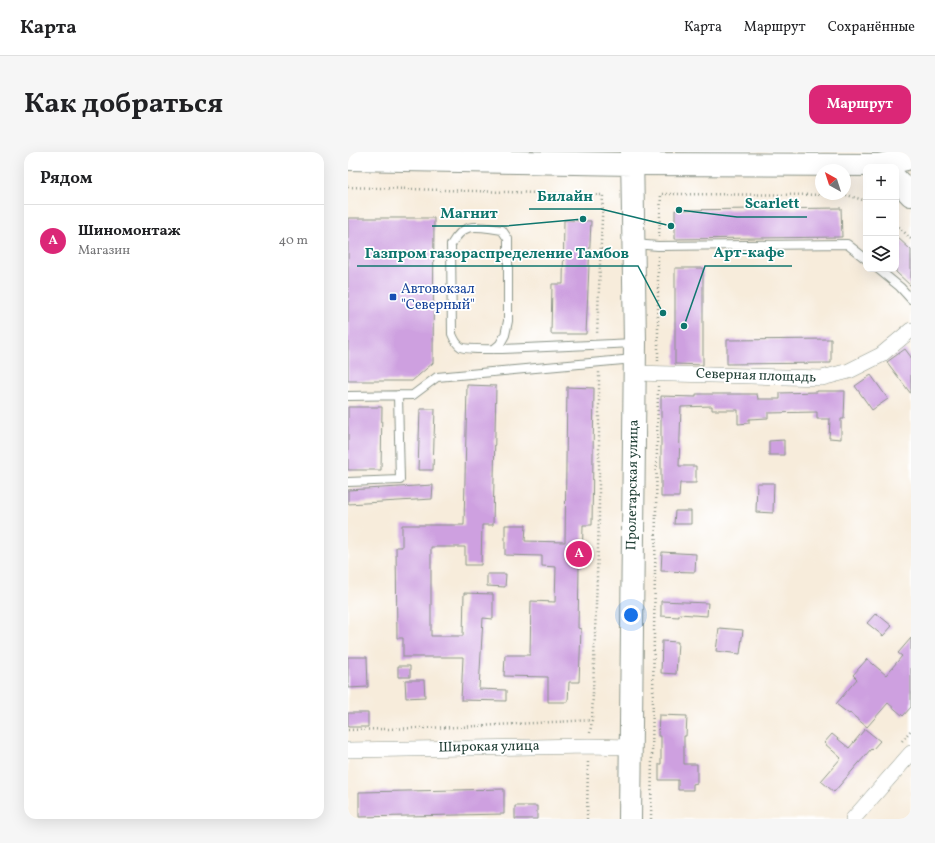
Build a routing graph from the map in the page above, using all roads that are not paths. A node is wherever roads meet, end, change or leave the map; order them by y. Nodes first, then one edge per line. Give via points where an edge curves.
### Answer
1 (632, 158) edge
2 (911, 158) edge
3 (348, 159) edge
4 (896, 164) edge
5 (863, 165) edge
6 (899, 178) edge
7 (911, 195) edge
8 (634, 244) junction
9 (863, 257) edge
10 (882, 272) edge
11 (911, 299) edge
12 (911, 330) edge
13 (494, 349) junction
14 (635, 358) junction
15 (398, 395) junction
16 (348, 396) edge
17 (348, 482) edge
18 (630, 747) junction
19 (348, 750) edge
20 (911, 753) edge
21 (630, 819) edge
22 (853, 819) edge

1 - 3 main road
1 - 5 main road
1 - 8 main road, Пролетарская улица
2 - 4 main road
6 - 7 main road
8 - 9 lane via 847,244
8 - 14 main road, Пролетарская улица
10 - 11 lane
12 - 14 street, Северная площадь via 881,355 849,371 822,378 658,373
13 - 13 lane via 462,348 452,334 452,245 457,235 466,228 502,230 508,239 508,321 505,335
13 - 14 lane via 597,344
14 - 15 lane via 437,377 413,395
14 - 18 main road, Пролетарская улица
15 - 16 lane
15 - 17 lane via 400,480
18 - 19 street, Широкая улица
18 - 21 main road, Пролетарская улица
20 - 22 street

